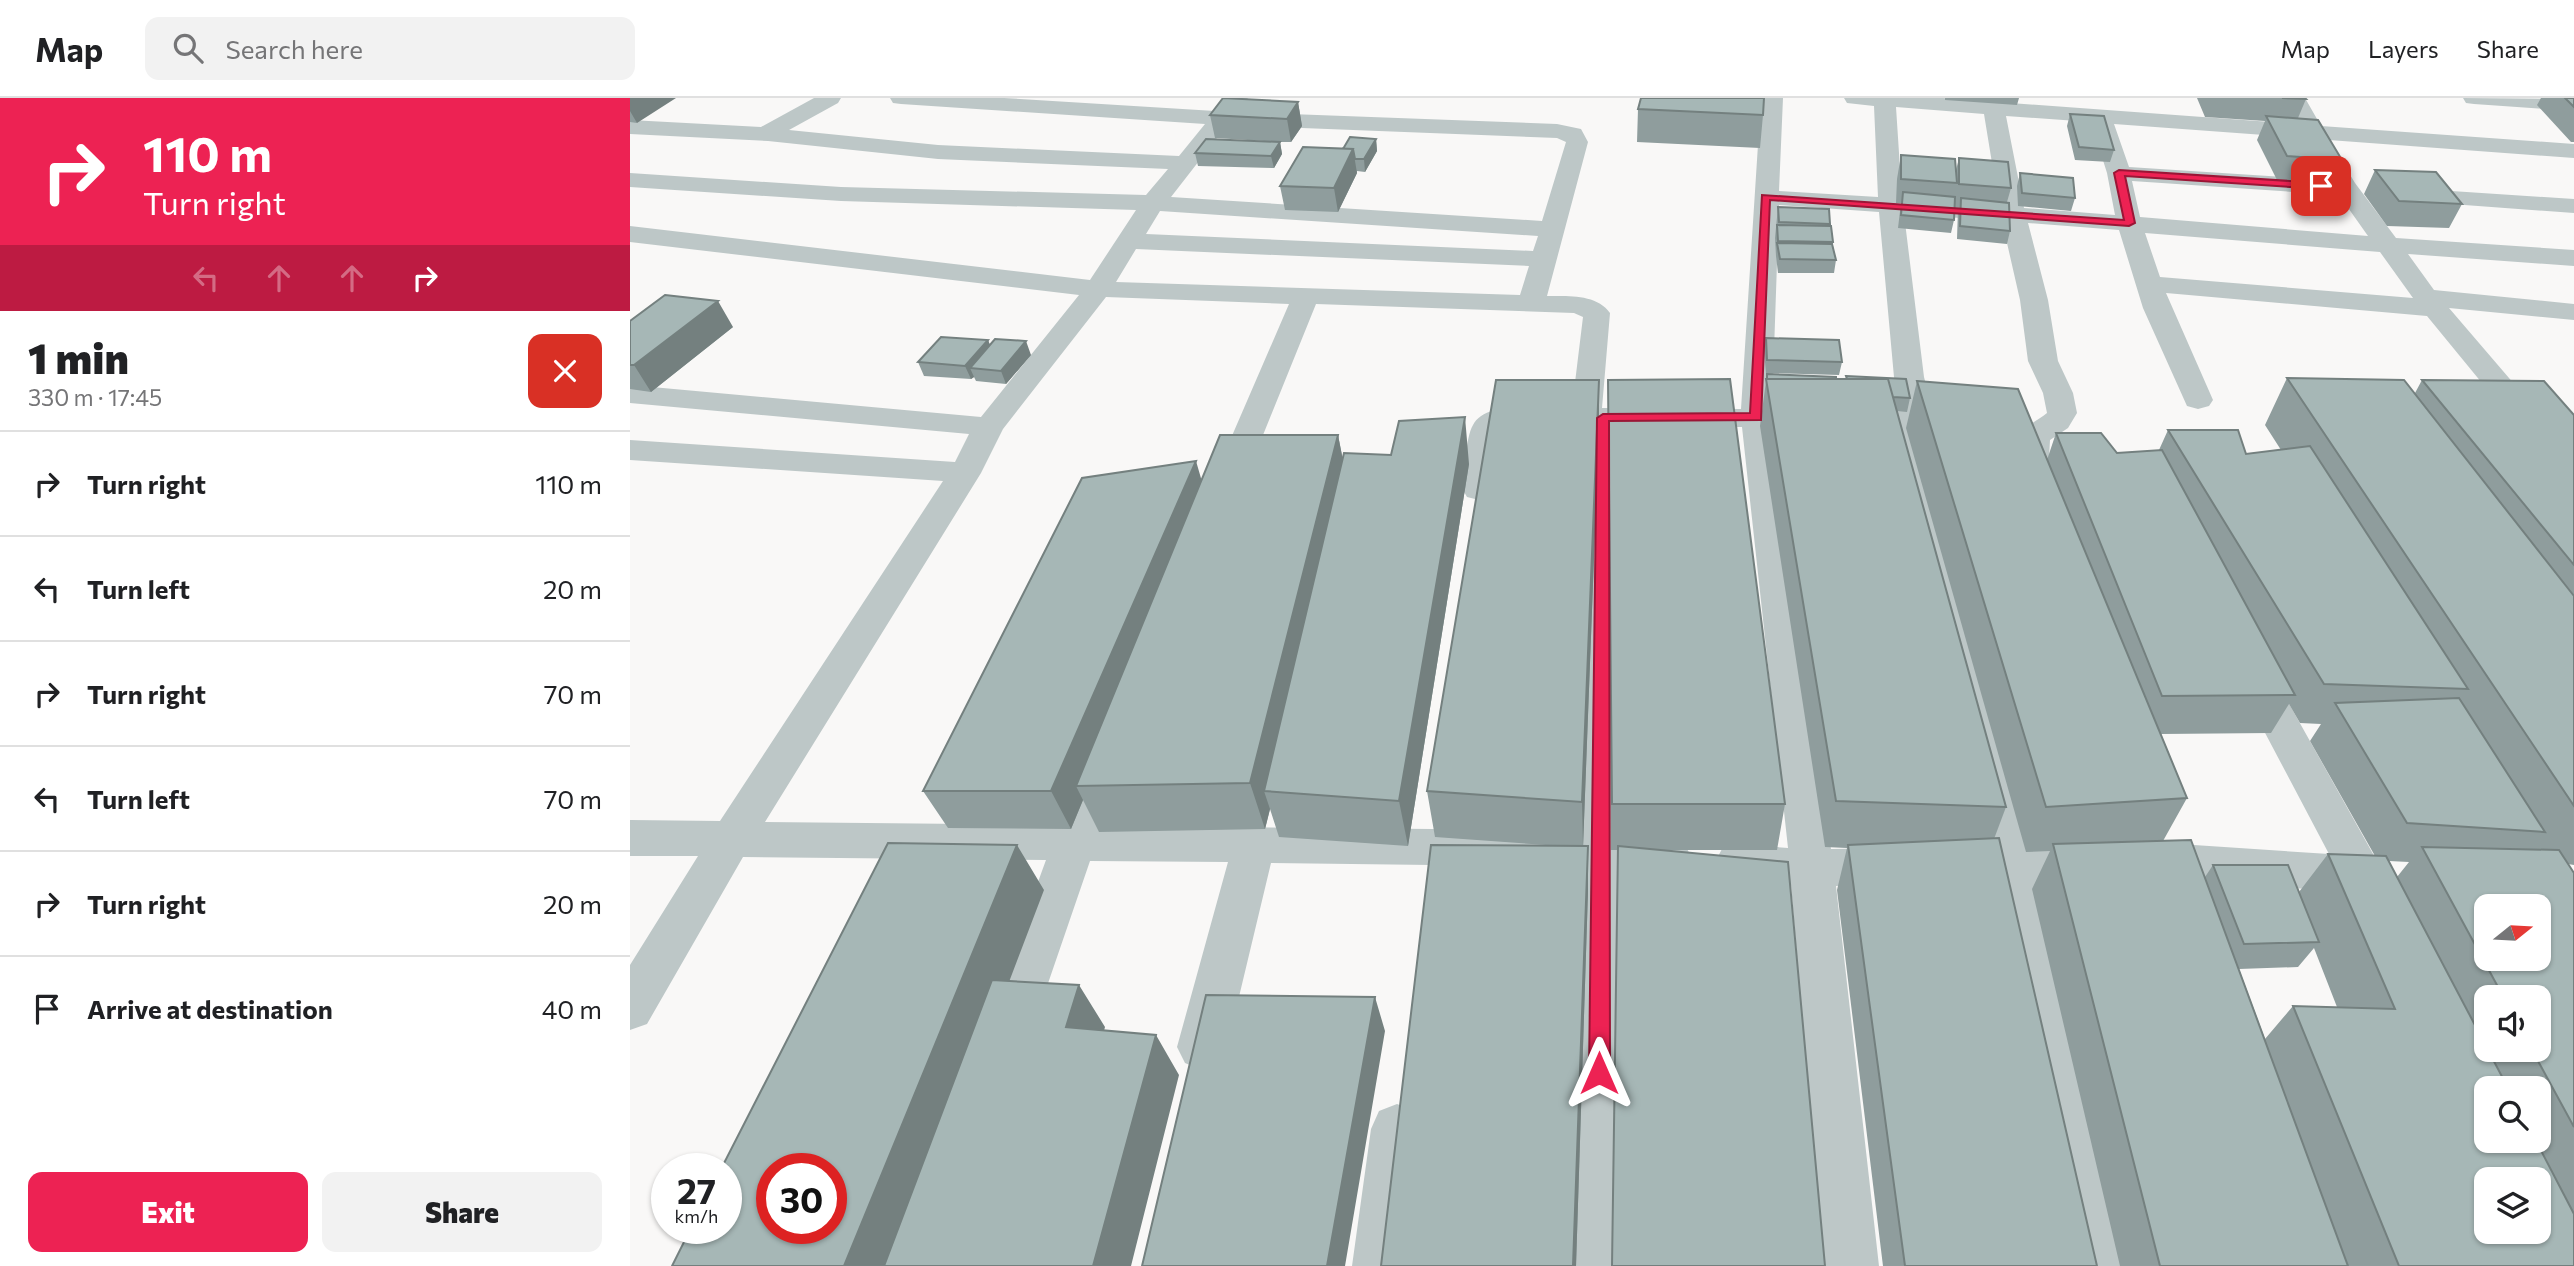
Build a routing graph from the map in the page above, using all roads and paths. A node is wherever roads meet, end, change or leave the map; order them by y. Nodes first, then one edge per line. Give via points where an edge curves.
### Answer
1 (830, 98) edge
2 (901, 98) edge
3 (1772, 98) edge
4 (2294, 98) edge
5 (2474, 98) edge
6 (1870, 99) edge
7 (1932, 101) edge
8 (2574, 105) edge
9 (1228, 108) edge
10 (1994, 108) junction
11 (2100, 115) junction
12 (630, 127) edge
13 (2312, 130) junction
14 (765, 134) junction
15 (2574, 151) edge
16 (1184, 163) junction
17 (2119, 173) junction
18 (630, 180) edge
19 (684, 183) junction
20 (2364, 191) junction
21 (1766, 197) junction
22 (1153, 202) junction
23 (1889, 204) junction
24 (2574, 206) edge
25 (2014, 214) junction
26 (638, 217) edge
27 (2129, 223) junction
28 (1552, 229) junction
29 (1127, 241) junction
30 (2389, 246) junction
31 (2574, 258) edge
32 (1543, 259) junction
33 (2151, 284) junction
34 (1098, 289) junction
35 (1306, 296) junction
36 (2430, 303) junction
37 (1531, 304) junction
38 (2574, 312) edge
39 (630, 394) edge
40 (2198, 400) dead end
41 (1756, 417) junction
42 (1594, 418) junction
43 (1922, 420) junction
44 (989, 427) junction
45 (630, 450) edge
46 (965, 473) junction
47 (2574, 475) edge
48 (1214, 514) edge
49 (1475, 522) edge
50 (2057, 523) edge
51 (2239, 648) edge
52 (1123, 729) edge
53 (938, 822) junction
54 (630, 838) edge
55 (732, 838) junction
56 (1074, 843) junction
57 (1254, 845) junction
58 (1601, 853) junction
59 (2021, 863) junction
60 (1812, 868) junction
61 (2383, 876) junction
62 (911, 879) edge
63 (2387, 923) edge
64 (630, 1007) edge
65 (997, 1061) edge
66 (1402, 1090) edge
67 (1190, 1095) edge
68 (1380, 1266) edge
69 (1598, 1266) edge
70 (1850, 1266) edge
71 (2112, 1266) edge

1 - 14 street
2 - 9 street
3 - 21 street
4 - 13 street
5 - 8 street
6 - 7 street
6 - 23 street
7 - 10 street
9 - 16 street
9 - 28 street via 1573,134 1577,142
10 - 11 street
10 - 25 street
11 - 13 street
11 - 17 street
12 - 14 street
13 - 15 street
13 - 20 street
14 - 16 street via 938,152
14 - 19 street
16 - 22 street
17 - 20 street
17 - 27 street
18 - 19 street
19 - 22 street via 841,194
19 - 26 street
20 - 24 street
20 - 30 street
21 - 23 street
21 - 41 street
22 - 28 street
22 - 29 street
23 - 25 street
23 - 43 street via 1909,392
25 - 27 street
25 - 50 street via 2035,300 2043,361 2059,393 2062,413 2057,421 2022,434
26 - 34 street
27 - 30 street
27 - 33 street
28 - 32 street
29 - 32 street
29 - 34 street
30 - 31 street
30 - 36 street
32 - 37 street
33 - 36 street
33 - 40 street
34 - 35 street
34 - 44 street
35 - 37 street
35 - 48 street
36 - 38 street
36 - 47 street
37 - 42 street via 1579,305 1596,313
39 - 44 street
41 - 42 street
41 - 43 street
41 - 60 street
42 - 49 street via 1510,416 1487,427
42 - 58 street
43 - 59 street
44 - 46 street
45 - 46 street
46 - 55 street
51 - 61 street
52 - 56 street
53 - 55 street
53 - 56 street
53 - 62 street
54 - 55 street
55 - 64 street
56 - 57 street
56 - 65 street
57 - 58 street
57 - 67 street
58 - 60 street
58 - 69 street
59 - 60 street
59 - 61 street via 2179,862
59 - 71 street
60 - 70 street
61 - 63 street
66 - 68 street

